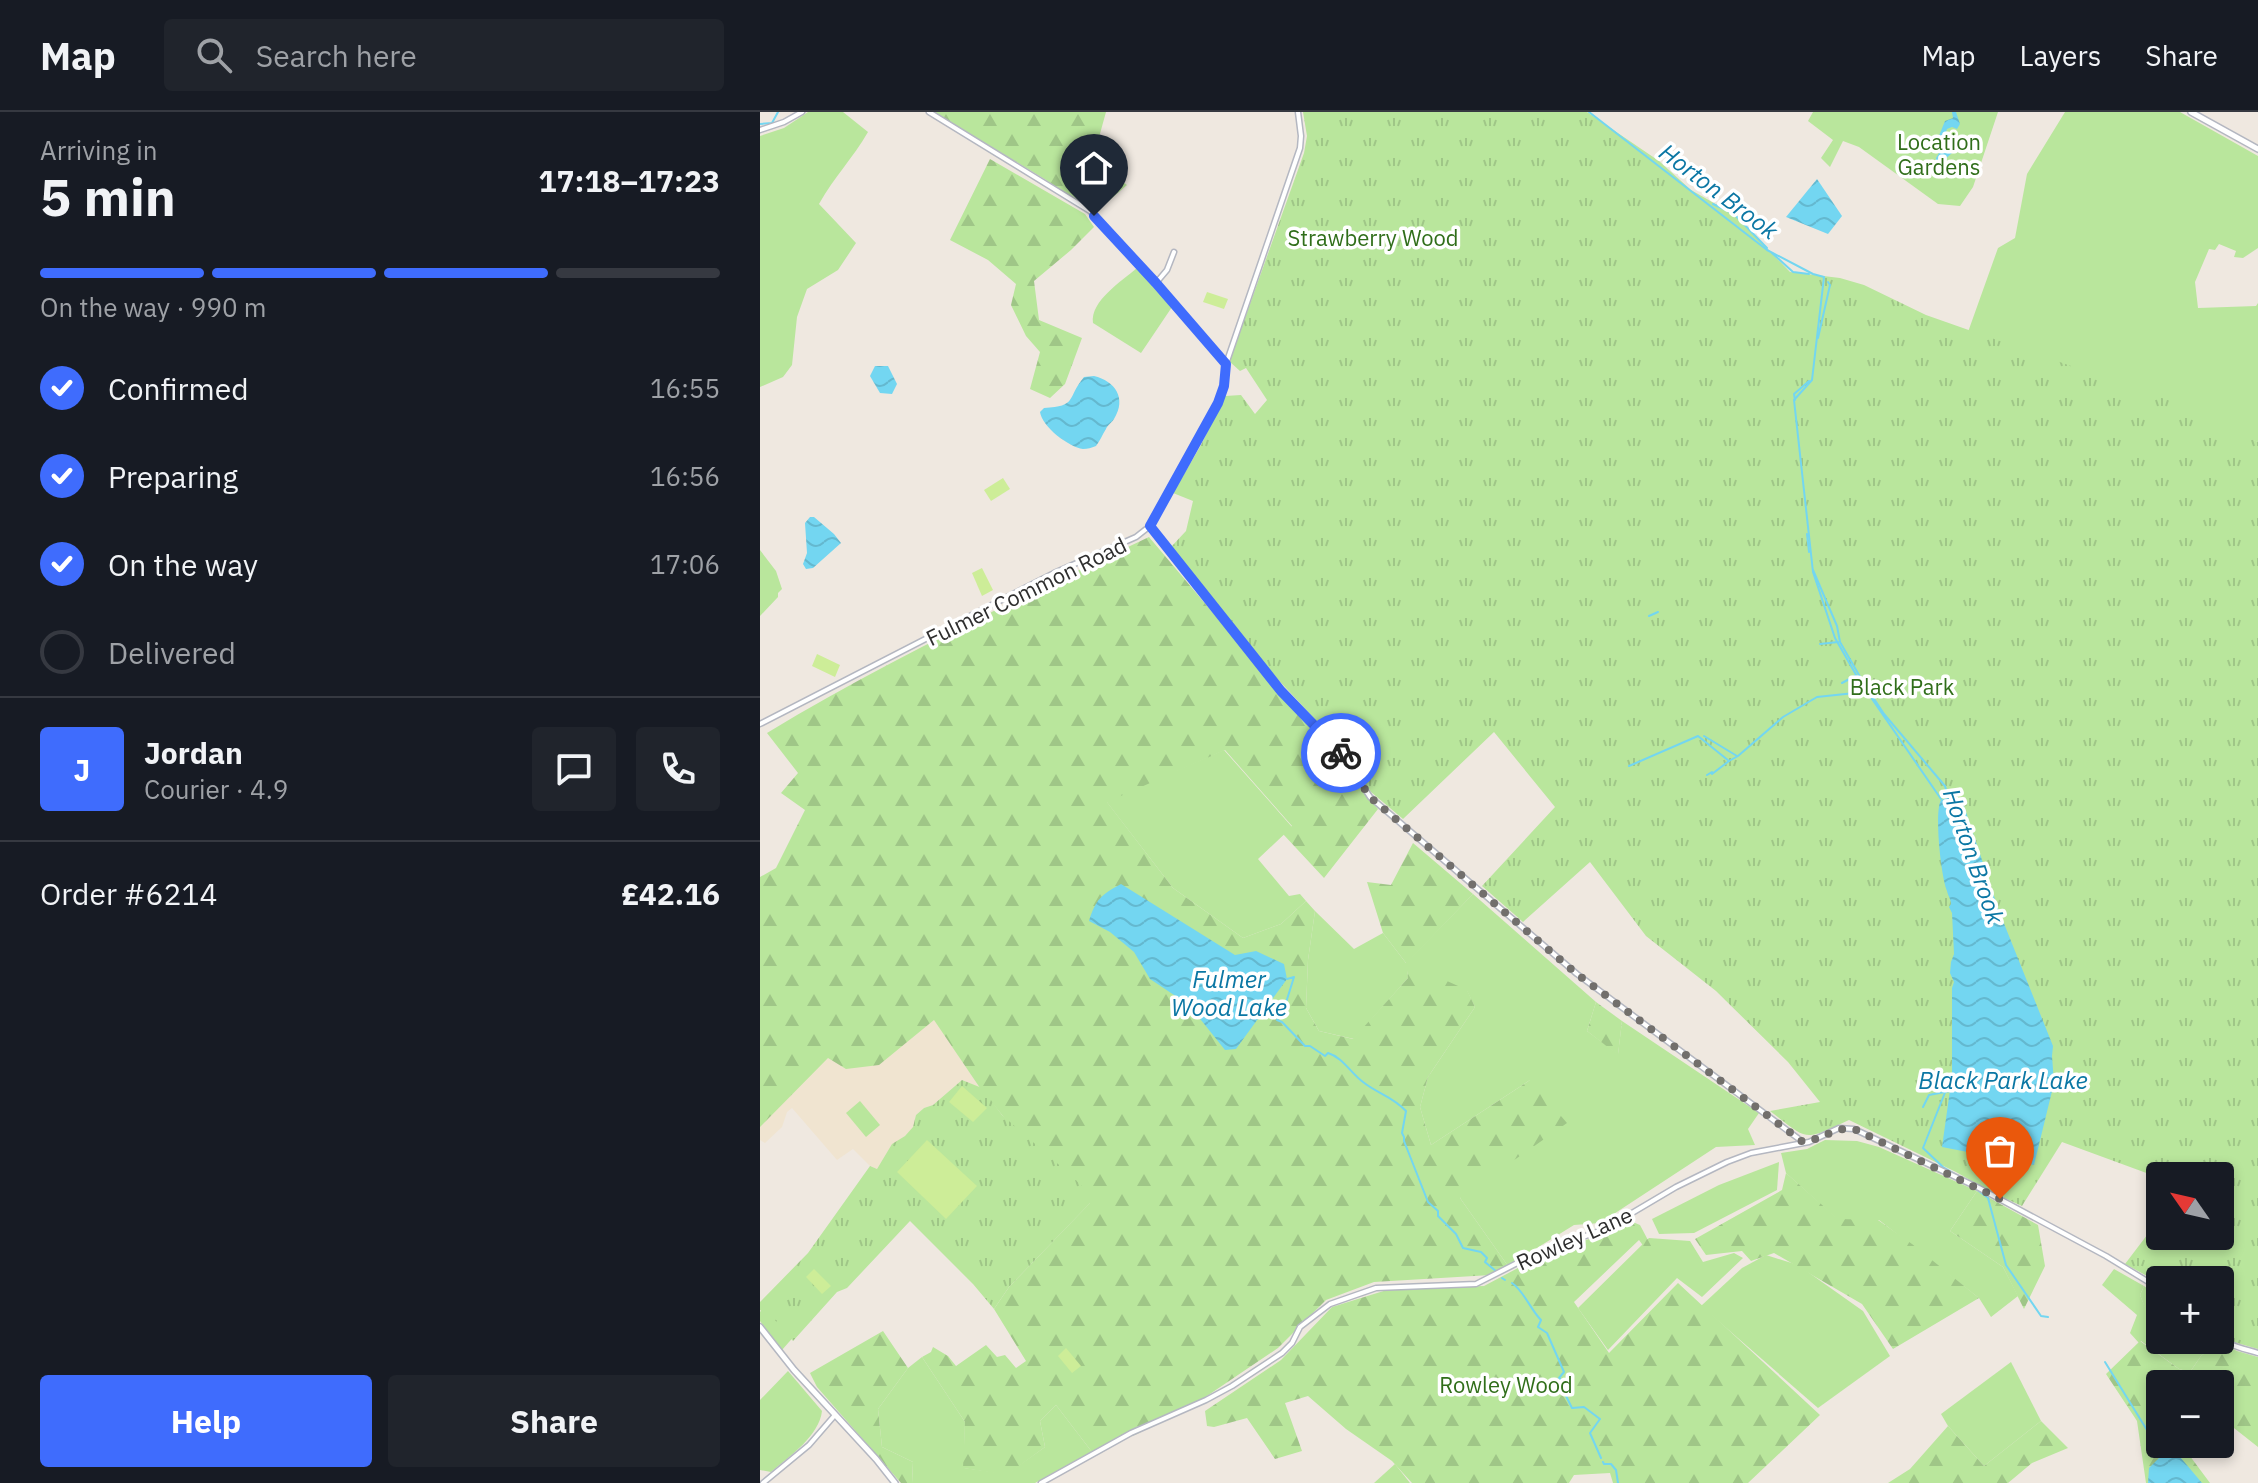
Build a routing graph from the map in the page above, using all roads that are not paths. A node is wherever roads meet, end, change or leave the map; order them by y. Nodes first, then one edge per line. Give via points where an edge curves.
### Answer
1 (802, 112) edge
2 (929, 112) edge
3 (1298, 112) edge
4 (2191, 112) edge
5 (760, 130) edge
6 (2258, 149) edge
7 (1174, 252) dead end
8 (1156, 283) junction
9 (1226, 364) junction
10 (1150, 526) junction
11 (760, 724) edge
12 (1803, 1142) junction
13 (2146, 1280) edge
14 (760, 1327) edge
15 (2234, 1346) edge
16 (2258, 1353) edge
17 (835, 1415) junction
18 (763, 1483) edge
19 (895, 1483) edge
20 (1041, 1483) edge

1 - 5 street
2 - 8 street via 1090,211
3 - 9 street, Fulmer Common Road via 1300,148
4 - 6 street
7 - 8 street
8 - 9 street
9 - 10 street, Fulmer Common Road via 1218,403
10 - 11 street, Fulmer Common Road
10 - 12 street via 1281,691 1340,751 1370,797 1577,974
12 - 13 street, Rowley Lane via 1839,1128 1854,1129 1979,1188
12 - 20 street, Rowley Lane via 1727,1162 1605,1229 1535,1254 1476,1284 1376,1288 1330,1304 1300,1327 1282,1353 1232,1386 1126,1435
14 - 17 street
15 - 16 street
17 - 18 street
17 - 19 street

